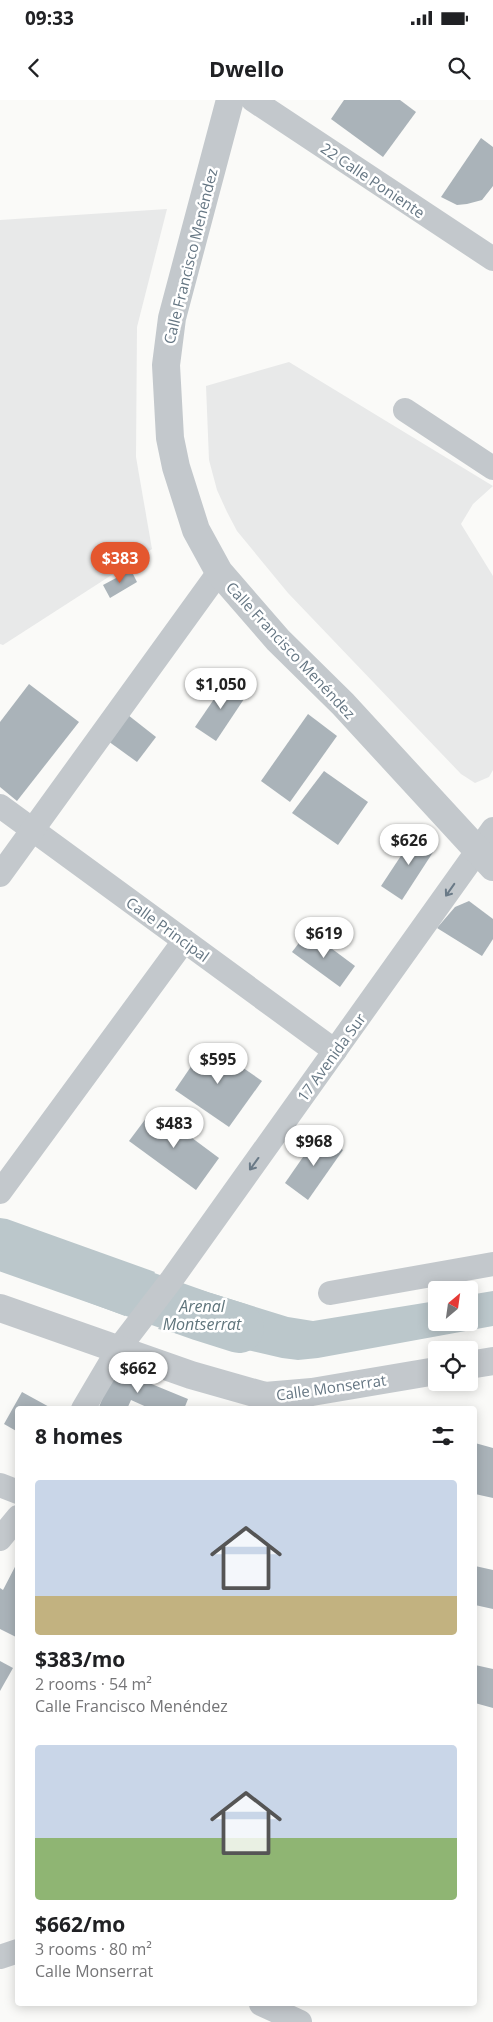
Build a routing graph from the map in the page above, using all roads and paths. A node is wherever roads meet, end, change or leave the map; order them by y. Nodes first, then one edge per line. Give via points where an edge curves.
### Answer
1 (230, 100) edge
2 (254, 100) edge
3 (493, 258) edge
4 (405, 410) dead end
5 (493, 468) edge
6 (219, 572) junction
7 (0, 806) edge
8 (33, 830) junction
9 (488, 849) edge
10 (0, 875) edge
11 (184, 941) junction
12 (335, 1051) junction
13 (0, 1192) edge
14 (493, 1264) edge
15 (330, 1293) dead end
16 (0, 1308) edge
17 (119, 1348) junction
18 (493, 1361) edge
19 (478, 1364) edge
20 (428, 1372) edge
21 (85, 1406) edge
22 (0, 1485) edge
23 (15, 1491) edge
24 (15, 1521) edge
25 (0, 1539) edge
26 (15, 1952) edge
27 (0, 1957) edge
28 (265, 2006) edge
29 (300, 2022) edge

1 - 6 street, Calle Francisco Menéndez via 172,318 166,365 167,408 176,467 196,530
2 - 3 street, 22 Calle Poniente
4 - 5 street
6 - 8 street
6 - 9 street, Calle Francisco Menéndez via 278,640
7 - 8 street, Calle Principal
8 - 10 street
8 - 11 street, Calle Principal
9 -> 12 street, 17 Avenida Sur
11 - 12 street, Calle Principal
11 - 13 street
12 -> 17 street, 17 Avenida Sur
14 - 15 street
16 - 17 street, Calle Monserrat
17 - 20 street, Calle Monserrat via 190,1375 265,1396 312,1392
17 - 21 street, 17 Avenida Sur
18 - 19 street
22 - 23 street
24 - 25 street
26 - 27 street
28 - 29 street

